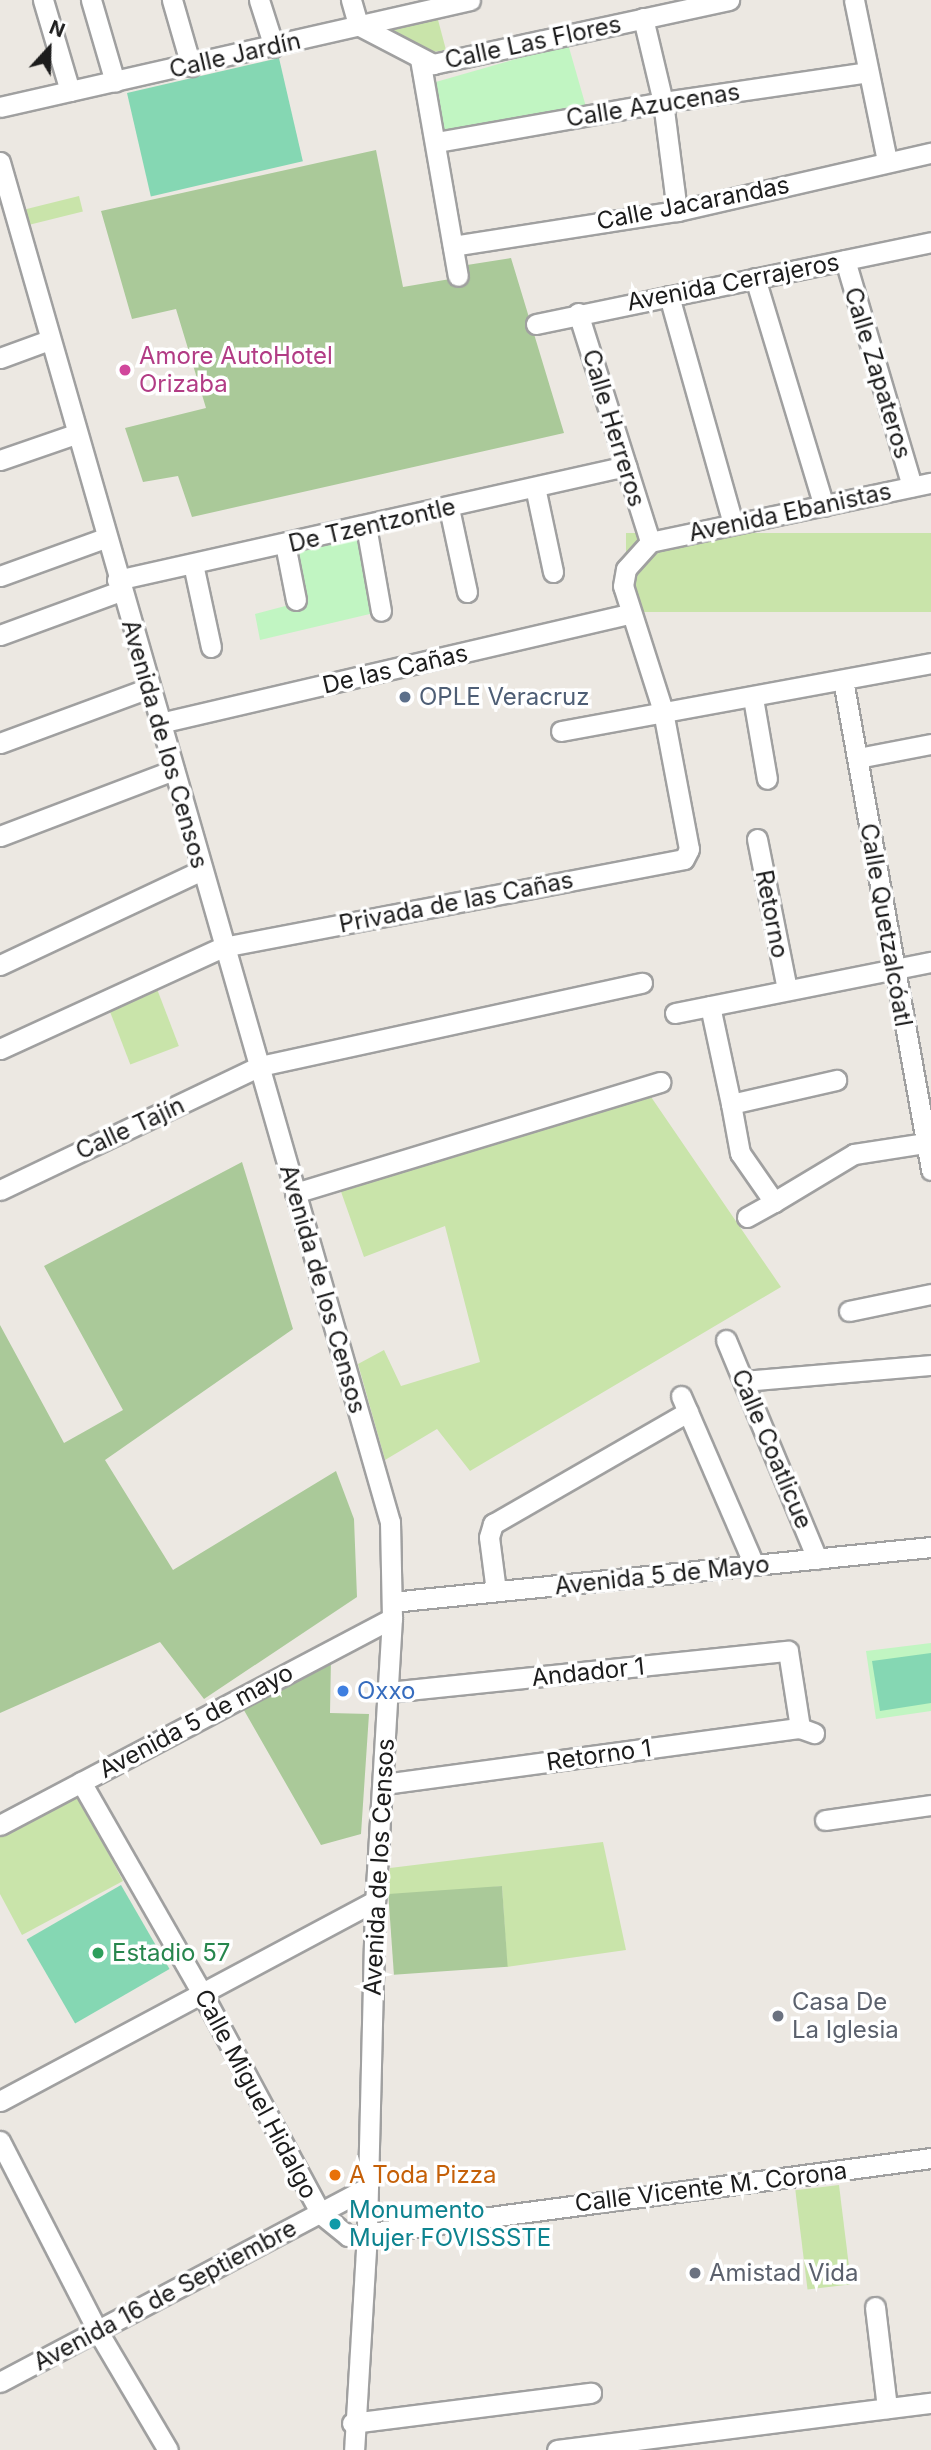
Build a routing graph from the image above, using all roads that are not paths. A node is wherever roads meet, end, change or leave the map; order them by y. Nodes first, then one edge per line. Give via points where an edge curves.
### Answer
1 (43, 0) edge
2 (91, 0) edge
3 (172, 0) edge
4 (259, 0) edge
5 (351, 0) edge
6 (470, 0) edge
7 (729, 0) edge
8 (854, 0) edge
9 (440, 3) edge
10 (643, 18) junction
11 (358, 25) junction
12 (274, 47) junction
13 (420, 59) junction
14 (191, 66) junction
15 (868, 72) junction
16 (115, 82) junction
17 (70, 91) junction
18 (663, 102) junction
19 (0, 107) edge
20 (437, 142) junction
21 (931, 153) edge
22 (887, 161) junction
23 (0, 162) edge
24 (677, 211) junction
25 (931, 242) edge
26 (453, 246) junction
27 (845, 260) junction
28 (458, 276) dead end
29 (755, 278) junction
30 (669, 296) junction
31 (578, 313) junction
32 (536, 324) dead end
33 (49, 340) junction
34 (0, 358) edge
35 (75, 434) junction
36 (0, 460) edge
37 (626, 466) junction
38 (922, 485) edge
39 (536, 487) junction
40 (824, 506) junction
41 (449, 508) junction
42 (733, 523) junction
43 (366, 526) junction
44 (105, 538) junction
45 (650, 542) junction
46 (285, 544) junction
47 (193, 564) junction
48 (553, 572) dead end
49 (0, 576) edge
50 (119, 585) junction
51 (467, 592) dead end
52 (296, 600) dead end
53 (381, 611) dead end
54 (630, 614) junction
55 (0, 635) edge
56 (211, 647) dead end
57 (931, 663) edge
58 (843, 680) junction
59 (149, 688) junction
60 (753, 698) junction
61 (663, 711) junction
62 (160, 723) junction
63 (561, 731) dead end
64 (0, 743) edge
65 (931, 744) edge
66 (858, 758) junction
67 (174, 771) junction
68 (767, 779) dead end
69 (0, 836) edge
70 (757, 839) dead end
71 (202, 870) junction
72 (223, 947) junction
73 (931, 962) edge
74 (0, 965) edge
75 (894, 970) junction
76 (642, 983) dead end
77 (787, 989) junction
78 (710, 1006) junction
79 (675, 1013) dead end
80 (0, 1049) edge
81 (260, 1066) junction
82 (836, 1080) dead end
83 (660, 1082) dead end
84 (731, 1104) junction
85 (924, 1143) junction
86 (931, 1170) edge
87 (0, 1190) edge
88 (295, 1193) junction
89 (774, 1202) junction
90 (747, 1217) dead end
91 (931, 1294) edge
92 (849, 1311) dead end
93 (726, 1340) dead end
94 (931, 1365) edge
95 (744, 1381) junction
96 (931, 1547) edge
97 (817, 1559) junction
98 (754, 1565) junction
99 (496, 1591) junction
100 (392, 1610) junction
101 (388, 1692) junction
102 (807, 1730) joint
103 (81, 1782) junction
104 (384, 1784) junction
105 (931, 1805) edge
106 (825, 1819) dead end
107 (0, 1825) edge
108 (374, 1901) junction
109 (202, 1993) junction
110 (0, 2101) edge
111 (0, 2141) edge
112 (931, 2158) edge
113 (366, 2188) junction
114 (321, 2214) junction
115 (367, 2233) junction
116 (875, 2307) dead end
117 (97, 2329) junction
118 (0, 2382) edge
119 (591, 2393) dead end
120 (931, 2403) edge
121 (887, 2408) junction
122 (352, 2423) junction
123 (168, 2450) edge
124 (354, 2450) edge
125 (557, 2450) edge

1 - 17 street
2 - 16 street
3 - 14 street
4 - 12 street
5 - 11 street
6 - 9 street, Calle Jardín
7 - 10 street, Calle Las Flores
8 - 15 street
9 - 11 street, Calle Jardín
10 - 13 street, Calle Las Flores via 433,64
10 - 18 street
11 - 12 street, Calle Jardín
11 - 13 street
12 - 14 street, Calle Jardín
13 - 20 street
14 - 16 street, Calle Jardín
15 - 18 street, Calle Azucenas
15 - 22 street
16 - 17 street, Calle Jardín
17 - 19 street, Calle Jardín
18 - 20 street, Calle Azucenas
18 - 24 street
20 - 26 street
21 - 22 street, Calle Jacarandas
22 - 24 street, Calle Jacarandas
23 - 33 street, Avenida de los Censos
24 - 26 street, Calle Jacarandas
25 - 27 street, Avenida Cerrajeros
26 - 28 street
27 - 29 street, Avenida Cerrajeros
27 - 38 street, Calle Zapateros
29 - 30 street, Avenida Cerrajeros
29 - 40 street
30 - 31 street, Avenida Cerrajeros
30 - 42 street
31 - 32 street, Avenida Cerrajeros
31 - 37 street, Calle Herreros
33 - 34 street
33 - 35 street, Avenida de los Censos
35 - 36 street
35 - 44 street, Avenida de los Censos
37 - 39 street, De Tzentzontle
37 - 45 street, Calle Herreros
38 - 40 street, Avenida Ebanistas
39 - 41 street, De Tzentzontle
39 - 48 street
40 - 42 street, Avenida Ebanistas
41 - 43 street, De Tzentzontle
41 - 51 street
42 - 45 street, Avenida Ebanistas
43 - 46 street, De Tzentzontle
43 - 53 street
44 - 49 street
44 - 50 street, Avenida de los Censos
45 - 54 street via 626,569 623,586
46 - 47 street, De Tzentzontle
46 - 52 street
47 - 50 street, De Tzentzontle
47 - 56 street
50 - 55 street, De Tzentzontle
50 - 59 street, Avenida de los Censos
54 - 61 street
54 - 62 street, De las Cañas
57 - 58 street
58 - 60 street
58 - 66 street, Calle Quetzalcóatl
59 - 62 street, Avenida de los Censos
59 - 64 street
60 - 61 street
60 - 68 street
61 - 63 street
61 - 72 street, Privada de las Cañas via 688,854 684,859
62 - 67 street, Avenida de los Censos
65 - 66 street
66 - 75 street, Calle Quetzalcóatl
67 - 69 street
67 - 71 street, Avenida de los Censos
70 - 77 street, Retorno
71 - 72 street, Avenida de los Censos
71 - 74 street
72 - 80 street, Privada de las Cañas
72 - 81 street, Avenida de los Censos
73 - 75 street, Retorno
75 - 77 street, Retorno
75 - 85 street, Calle Quetzalcóatl
76 - 81 street, Calle Tajín
77 - 78 street, Retorno
78 - 79 street, Retorno
78 - 84 street
81 - 87 street, Calle Tajín
81 - 88 street, Avenida de los Censos
82 - 84 street
83 - 88 street
84 - 89 street via 740,1153
85 - 86 street, Calle Quetzalcóatl
85 - 89 street via 854,1154
88 - 100 street, Avenida de los Censos via 390,1522
89 - 90 street
91 - 92 street
93 - 95 street, Calle Coatlicue
94 - 95 street
95 - 97 street, Calle Coatlicue
96 - 97 street, Avenida 5 de Mayo
97 - 98 street, Avenida 5 de Mayo
98 - 99 street, Avenida 5 de Mayo
98 - 99 street via 684,1404 494,1524 489,1537
99 - 100 street, Avenida 5 de Mayo
100 - 101 street, Avenida de los Censos
100 - 103 street, Avenida 5 de mayo
101 - 102 street, Andador 1 via 788,1651
101 - 104 street, Avenida de los Censos
102 - 104 street, Retorno 1
103 - 107 street, Avenida 5 de mayo
103 - 109 street, Calle Miguel Hidalgo
104 - 108 street, Avenida de los Censos
105 - 106 street
108 - 109 street
108 - 113 street, Avenida de los Censos
109 - 110 street
109 - 114 street, Calle Miguel Hidalgo
111 - 117 street
112 - 115 street, Calle Vicente M. Corona
113 - 114 street, Avenida 16 de Septiembre
113 - 115 street, Avenida de los Censos
114 - 115 street, Calle Miguel Hidalgo via 348,2236
114 - 117 street, Avenida 16 de Septiembre
115 - 122 street, Avenida de los Censos
116 - 121 street
117 - 118 street, Avenida 16 de Septiembre
117 - 123 street
119 - 122 street
120 - 121 street
121 - 125 street
122 - 124 street, Avenida de los Censos

